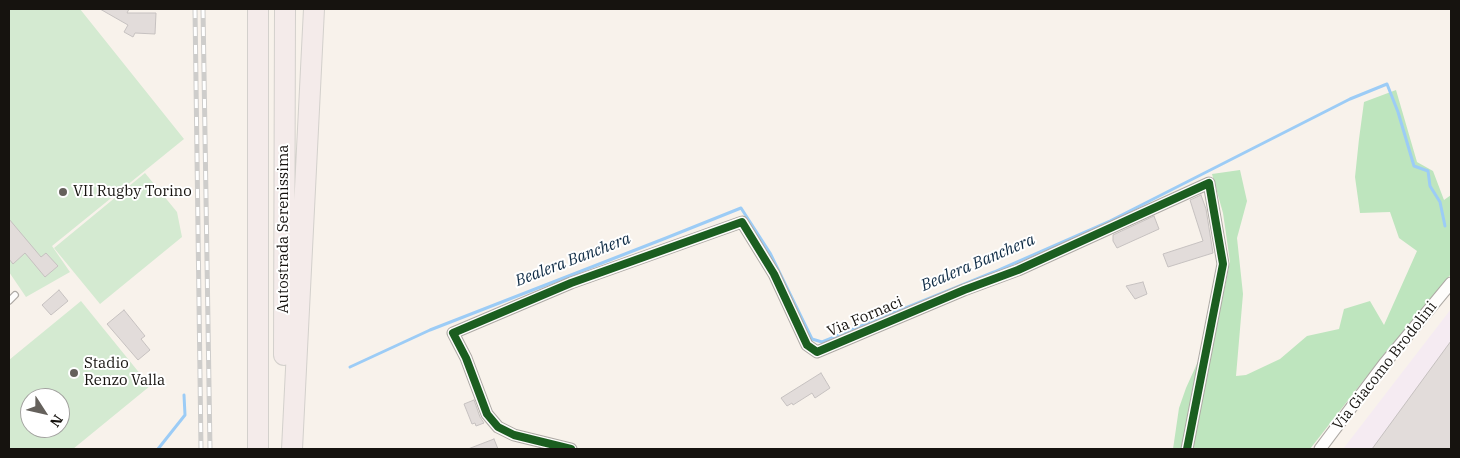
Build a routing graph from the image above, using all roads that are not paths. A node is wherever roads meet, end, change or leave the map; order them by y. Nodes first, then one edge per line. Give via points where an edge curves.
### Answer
1 (258, 9) edge
2 (285, 9) edge
3 (314, 9) edge
4 (1451, 283) edge
5 (15, 295) dead end
6 (9, 300) edge
7 (258, 449) edge
8 (284, 449) edge
9 (292, 449) edge
10 (571, 449) edge
11 (1187, 449) edge
12 (1320, 449) edge

1 - 7 highway, Autostrada Serenissima
2 - 8 highway, Autostrada Serenissima
3 - 9 highway
4 - 12 street, Via Giacomo Brodolini
5 - 6 lane
10 - 11 street, Via Fornaci via 498,427 487,414 453,333 571,284 742,222 774,274 807,345 817,352 1018,270 1209,183 1223,264

